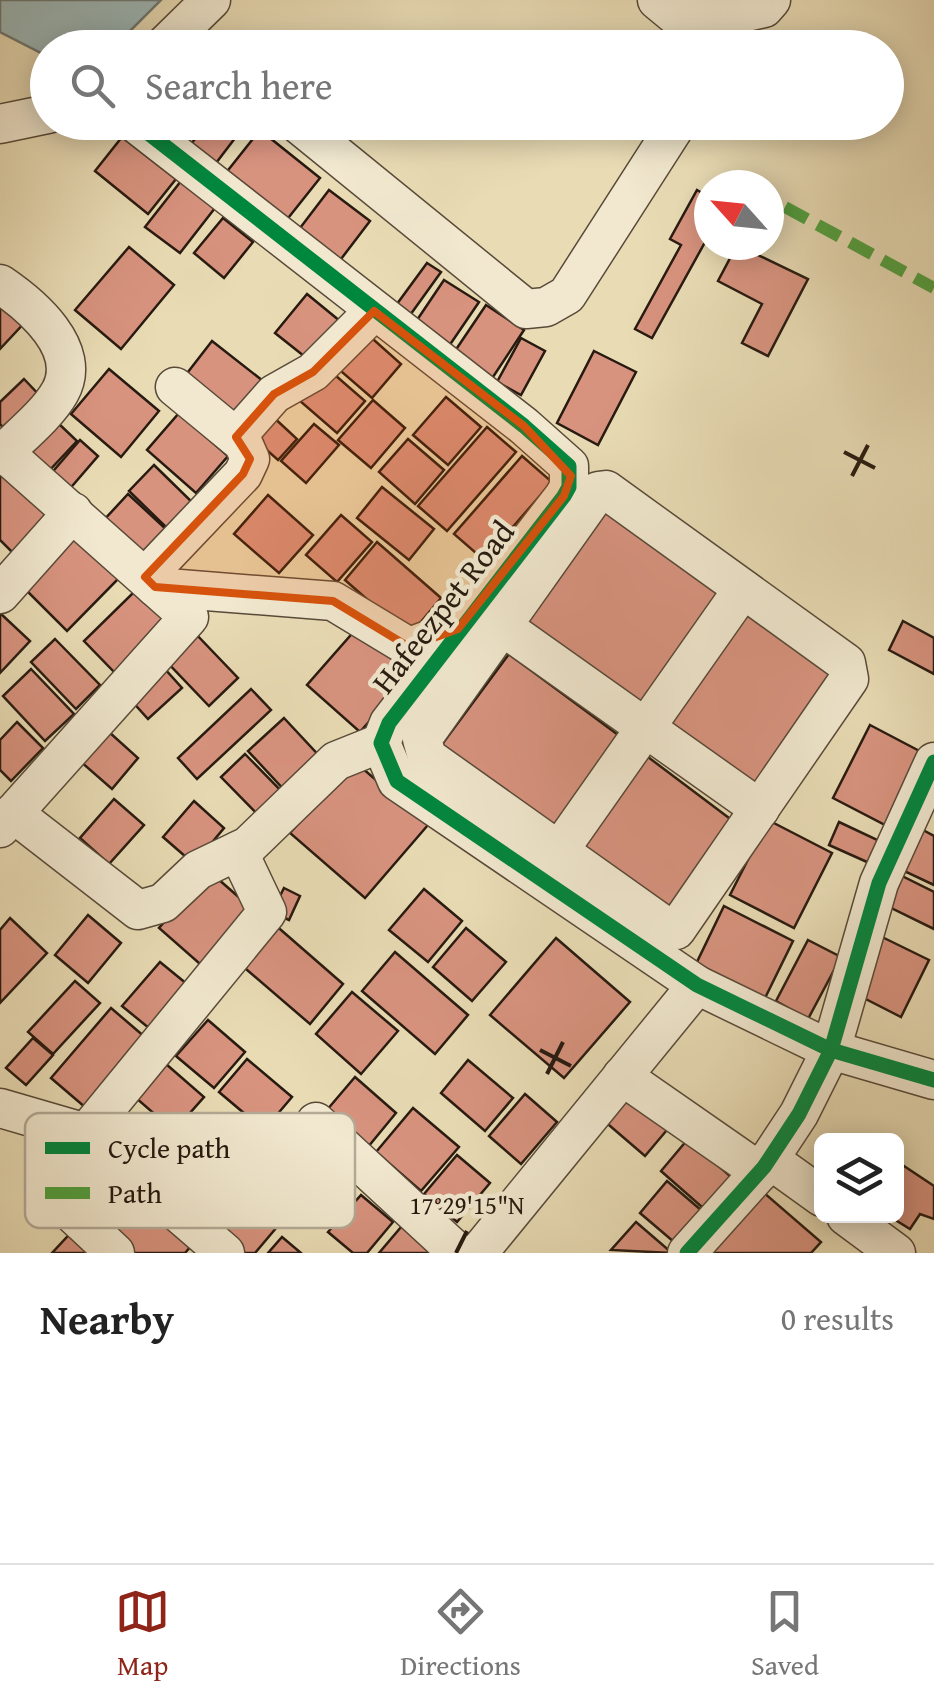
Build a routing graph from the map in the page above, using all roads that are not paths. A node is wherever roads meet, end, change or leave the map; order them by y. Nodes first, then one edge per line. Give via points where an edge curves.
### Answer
1 (211, 0) edge
2 (656, 0) edge
3 (702, 0) edge
4 (771, 0) edge
5 (180, 30) edge
6 (693, 30) edge
7 (30, 118) edge
8 (0, 124) edge
9 (157, 140) edge
10 (318, 140) edge
11 (666, 140) edge
12 (0, 284) edge
13 (374, 311) junction
14 (174, 387) dead end
15 (236, 437) junction
16 (1, 453) edge
17 (73, 512) junction
18 (150, 582) junction
19 (743, 589) junction
20 (0, 594) edge
21 (502, 626) junction
22 (458, 629) junction
23 (647, 728) junction
24 (381, 743) junction
25 (934, 762) edge
26 (418, 772) junction
27 (760, 810) junction
28 (923, 814) edge
29 (6, 821) edge
30 (238, 851) junction
31 (549, 865) junction
32 (696, 986) junction
33 (831, 1050) junction
34 (622, 1076) junction
35 (934, 1080) edge
36 (0, 1108) edge
37 (102, 1113) edge
38 (25, 1115) edge
39 (355, 1158) edge
40 (764, 1165) junction
41 (814, 1193) edge
42 (855, 1223) edge
43 (88, 1228) edge
44 (197, 1228) edge
45 (115, 1253) edge
46 (226, 1253) edge
47 (458, 1253) edge
48 (478, 1253) edge
49 (687, 1253) edge
50 (896, 1253) edge

1 - 5 street
2 - 6 street
3 - 4 street via 724,17 764,8
7 - 8 street
9 - 13 street, Hafeezpet Road
10 - 11 street via 526,309 567,295
12 - 16 street via 49,326 66,367 60,391
13 - 15 street via 313,372 274,394
13 - 22 street, Hafeezpet Road via 569,466 564,496
14 - 15 street
15 - 18 street via 250,458 244,474
16 - 17 street
17 - 18 street
17 - 20 street
18 - 22 street via 333,600 409,647
18 - 29 street via 188,616
19 - 21 street via 613,494 598,491
19 - 23 street
19 - 27 street via 850,671
21 - 23 street
21 - 26 street via 422,739
22 - 24 street, Hafeezpet Road via 388,723
23 - 27 street
23 - 31 street
24 - 26 street, Hafeezpet Road via 391,770
24 - 30 street via 336,760
25 - 28 street
26 - 31 street, Hafeezpet Road
27 - 31 street via 676,930
28 - 33 street via 879,883
29 - 30 street via 138,910 163,903 198,870
30 - 37 street via 267,912
31 - 32 street, Hafeezpet Road
32 - 33 street, Hafeezpet Road
32 - 34 street
33 - 35 street, Hafeezpet Road
33 - 40 street via 800,1114
34 - 40 street
34 - 48 street
36 - 38 street
39 - 47 street
40 - 41 street
40 - 49 street
42 - 50 street
43 - 45 street
44 - 46 street

